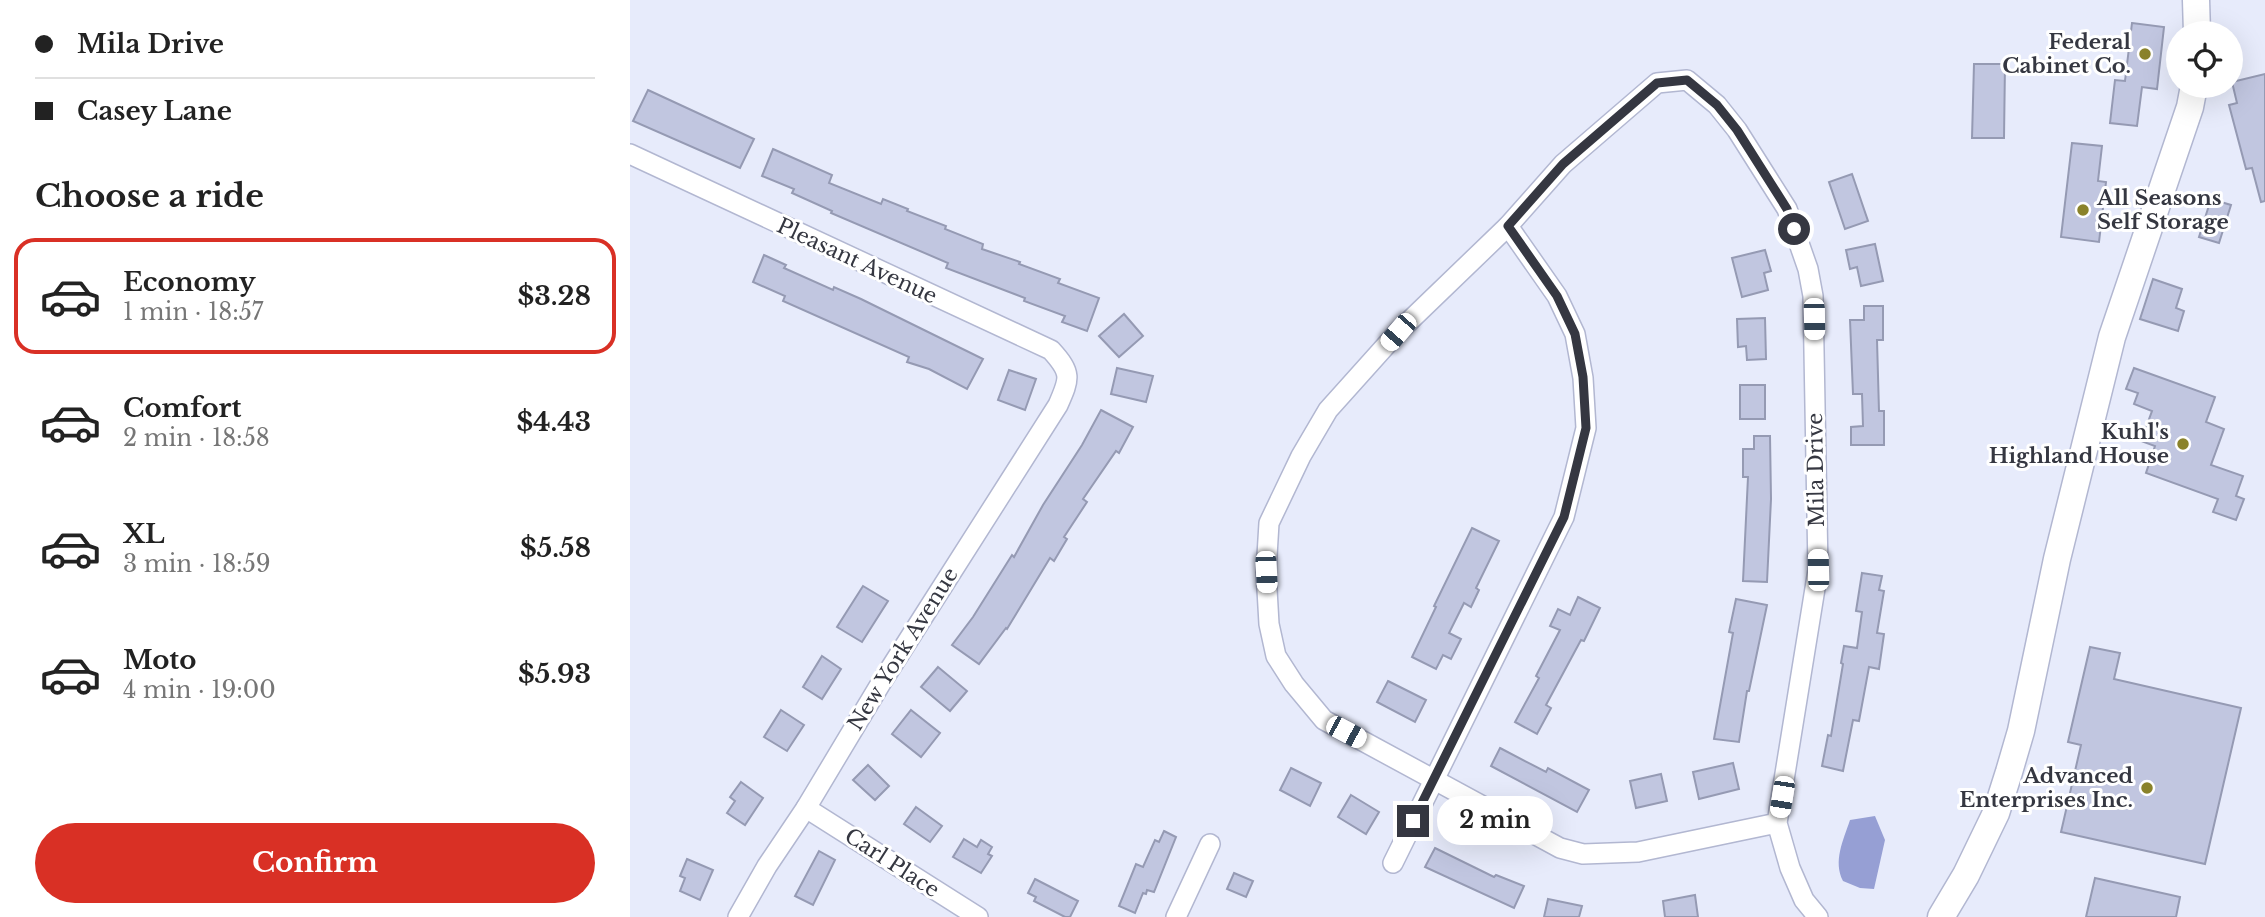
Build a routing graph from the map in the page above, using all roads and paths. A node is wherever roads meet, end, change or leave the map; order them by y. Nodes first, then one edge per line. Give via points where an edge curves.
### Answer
1 (2196, 0) edge
2 (2197, 21) edge
3 (2192, 98) edge
4 (630, 153) edge
5 (1508, 226) junction
6 (1068, 382) joint
7 (1433, 779) junction
8 (806, 808) junction
9 (1777, 822) junction
10 (1210, 844) dead end
11 (1393, 863) dead end
12 (738, 917) edge
13 (978, 917) edge
14 (1176, 917) edge
15 (1818, 917) edge
16 (1941, 917) edge

1 - 2 street
3 - 16 street via 2112,337 2009,772 1996,813
4 - 6 street, Pleasant Avenue via 1051,350 1063,364
5 - 7 street via 1557,296 1575,334 1586,428 1564,517
5 - 7 street via 1406,323 1328,410 1269,523 1266,572 1276,656 1324,720
5 - 9 street, Mila Drive via 1563,164 1657,83 1687,80 1717,105 1737,130 1787,209 1813,296 1818,570
6 - 8 street, New York Avenue via 1058,405
7 - 9 street via 1560,848 1583,854 1638,852
7 - 11 street
8 - 12 street, New York Avenue
8 - 13 street, Carl Place
9 - 15 street, Mila Drive via 1790,868 1804,900
10 - 14 street

